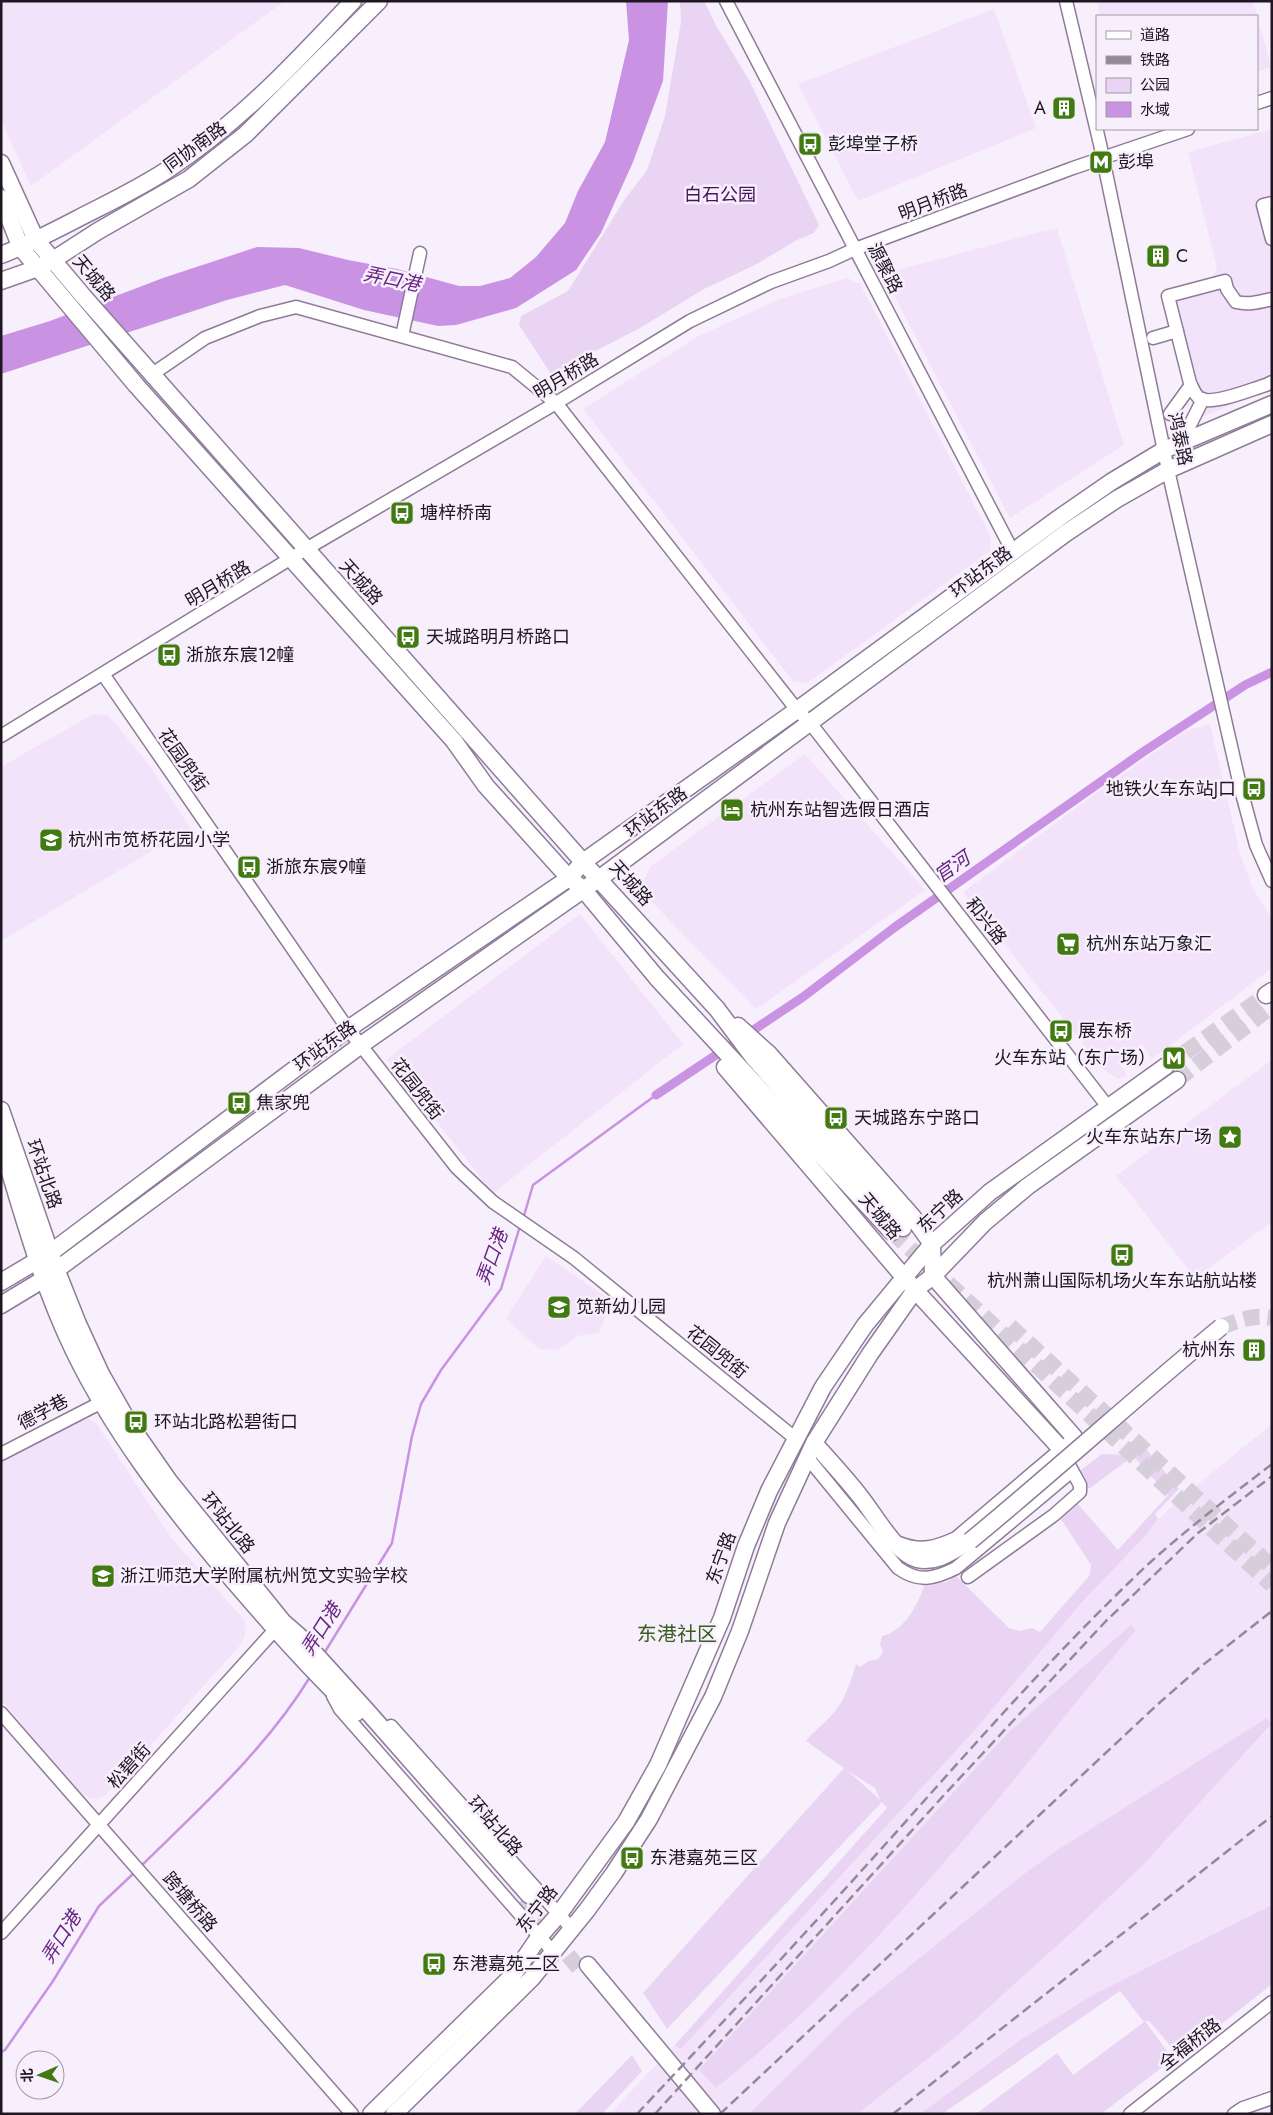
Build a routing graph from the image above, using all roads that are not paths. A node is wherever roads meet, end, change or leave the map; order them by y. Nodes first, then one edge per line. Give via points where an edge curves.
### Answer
1 (379, 1) edge
2 (726, 1) edge
3 (1066, 1) edge
4 (350, 3) edge
5 (1272, 98) edge
6 (1258, 103) edge
7 (1096, 129) edge
8 (1096, 130) edge
9 (1185, 130) edge
10 (1103, 159) junction
11 (1, 163) edge
12 (1, 198) edge
13 (1272, 203) edge
14 (1272, 239) edge
15 (28, 244) junction
16 (855, 249) junction
17 (420, 253) dead end
18 (1, 255) edge
19 (53, 260) junction
20 (38, 268) junction
21 (1, 281) edge
22 (1272, 299) edge
23 (403, 330) junction
24 (1177, 331) junction
25 (1153, 338) dead end
26 (152, 375) junction
27 (1272, 382) edge
28 (1191, 385) junction
29 (1203, 400) junction
30 (556, 403) junction
31 (1272, 404) edge
32 (1170, 414) dead end
33 (1272, 424) edge
34 (1188, 429) dead end
35 (1164, 450) junction
36 (1168, 470) junction
37 (306, 549) junction
38 (1013, 552) junction
39 (291, 560) junction
40 (102, 674) junction
41 (797, 710) junction
42 (811, 724) junction
43 (1, 736) edge
44 (583, 862) junction
45 (569, 878) junction
46 (600, 878) junction
47 (1272, 881) edge
48 (584, 889) junction
49 (717, 1009) junction
50 (348, 1029) junction
51 (360, 1044) junction
52 (756, 1050) junction
53 (1166, 1066) tunnel mouth
54 (732, 1067) junction
55 (1177, 1080) tunnel mouth
56 (1108, 1106) junction
57 (1, 1110) edge
58 (1, 1142) edge
59 (932, 1244) junction
60 (50, 1253) junction
61 (36, 1261) junction
62 (50, 1274) junction
63 (933, 1276) junction
64 (904, 1277) junction
65 (1, 1282) edge
66 (915, 1290) junction
67 (1, 1305) edge
68 (1221, 1327) tunnel mouth
69 (102, 1402) junction
70 (1074, 1437) joint
71 (796, 1439) junction
72 (811, 1450) junction
73 (1062, 1450) junction
74 (1, 1454) edge
75 (1072, 1471) junction
76 (893, 1540) junction
77 (968, 1577) dead end
78 (279, 1626) junction
79 (328, 1677) junction
80 (1, 1713) edge
81 (100, 1824) junction
82 (526, 1898) tunnel mouth
83 (559, 1914) junction
84 (573, 1930) junction
85 (1, 1933) edge
86 (539, 1937) junction
87 (554, 1953) junction
88 (1272, 2002) edge
89 (1272, 2098) edge
90 (352, 2114) edge
91 (371, 2114) edge
92 (394, 2114) edge
93 (701, 2114) edge
94 (712, 2114) edge
95 (1130, 2114) edge
96 (1234, 2114) edge

1 - 19 main road, 同协南路 via 246,134 189,179
2 - 16 street, 源聚路
3 - 7 street, 鸿泰路
4 - 15 main road, 同协南路 via 289,70 209,140 132,191
5 - 6 street
8 - 10 street, 鸿泰路
9 - 10 street, 明月桥路
10 - 16 street, 明月桥路
10 - 35 street, 鸿泰路
11 - 15 main road, 天城路
12 - 15 main road, 天城路
13 - 14 street via 1262,205
15 - 18 main road, 同协南路
15 - 19 main road, 天城路
15 - 20 main road, 天城路
16 - 30 street, 明月桥路 via 771,282 690,321
16 - 38 street, 源聚路
17 - 23 street
19 - 20 main road, 同协南路
19 - 26 main road, 天城路
20 - 21 main road, 同协南路
20 - 39 main road, 天城路
22 - 24 street via 1255,303 1236,302 1225,281 1168,296
23 - 26 street, 和兴路 via 296,307 260,316 205,338
23 - 30 street, 和兴路 via 512,367
24 - 25 street
24 - 28 street
26 - 37 main road, 天城路
27 - 29 street via 1229,396
28 - 29 street
28 - 32 street
29 - 34 street
30 - 37 street, 明月桥路
30 - 41 street, 和兴路
31 - 35 main road, 环站东路
33 - 36 main road, 环站东路
35 - 36 street, 鸿泰路
35 - 38 main road, 环站东路 via 1111,482
36 - 42 main road, 环站东路 via 1066,533
36 - 47 street, 鸿泰路 via 1256,845
37 - 39 street, 明月桥路
37 - 44 main road, 天城路
38 - 41 main road, 环站东路
39 - 40 street, 明月桥路
39 - 45 main road, 天城路 via 454,741 486,786
40 - 43 street, 明月桥路
40 - 50 street, 花园兜街
41 - 42 street, 和兴路
41 - 44 main road, 环站东路
42 - 46 main road, 环站东路
42 - 56 street, 和兴路
44 - 45 main road, 环站东路
44 - 46 main road, 天城路
45 - 48 main road, 天城路
45 - 50 main road, 环站东路
46 - 48 main road, 环站东路
46 - 49 main road, 天城路
48 - 51 main road, 环站东路
48 - 54 main road, 天城路
49 - 52 main road, 天城路
49 - 52 main road, 天城路 via 746,1032
50 - 51 street, 花园兜街
50 - 60 main road, 环站东路
51 - 62 main road, 环站东路
51 - 71 street, 花园兜街 via 451,1160 493,1202 574,1258
52 - 54 main road, 天城路 via 897,1230
52 - 59 main road, 天城路 via 912,1216
53 - 56 main road, 东宁路
54 - 64 main road, 天城路
55 - 63 main road via 1028,1186 985,1222
56 - 59 main road, 东宁路 via 990,1192
57 - 60 main road, 环站北路
58 - 61 main road, 环站北路
59 - 63 main road
59 - 64 main road, 东宁路
60 - 61 main road, 环站东路
60 - 62 main road, 环站北路
61 - 62 main road, 环站北路
61 - 65 main road, 环站东路
62 - 67 main road, 环站东路
62 - 69 main road, 环站北路 via 73,1349
62 - 78 main road, 环站北路 via 130,1425 168,1481
63 - 66 main road
63 - 70 main road
64 - 66 main road, 天城路
64 - 71 main road, 东宁路 via 865,1325 828,1379
66 - 72 main road via 870,1354
66 - 73 main road, 天城路
68 - 76 main road, bridge via 970,1541 932,1560 906,1554
69 - 74 street, 德学巷
69 - 78 main road, 环站北路 via 178,1514
70 - 73 street
71 - 83 main road, 东宁路 via 769,1491 722,1618 658,1765 626,1822
72 - 75 street via 898,1568 910,1576 924,1578 940,1576 956,1568
72 - 76 main road via 860,1495
72 - 84 main road via 778,1524 713,1696 648,1819
73 - 75 street
73 - 76 street via 956,1538 940,1545 913,1549
75 - 77 street via 1080,1484 1080,1492 1054,1515
78 - 79 main road, 环站北路
78 - 81 street, 松碧街
79 - 82 main road, 环站北路
79 - 83 street via 351,1682
79 - 86 street via 340,1709
80 - 81 street, 跨塘桥路
81 - 85 street, 松碧街
81 - 90 street, 跨塘桥路
83 - 84 street
83 - 86 main road, 东宁路
84 - 87 main road
86 - 87 street
86 - 91 main road, 东宁路 via 513,1975
87 - 92 main road
88 - 95 street, 全福桥路
89 - 96 street
93 - 94 main road via 586,1969

